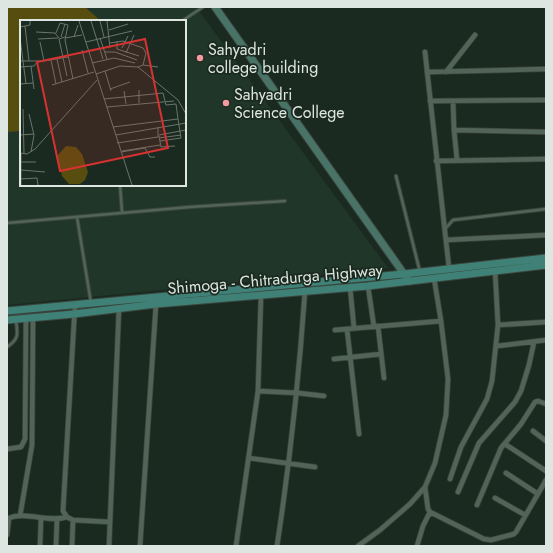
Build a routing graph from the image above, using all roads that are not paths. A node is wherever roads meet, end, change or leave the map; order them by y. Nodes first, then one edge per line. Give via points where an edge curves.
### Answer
1 (203, 7) edge
2 (215, 7) edge
3 (184, 20) edge
4 (475, 35) dead end
5 (425, 52) dead end
6 (546, 69) edge
7 (427, 72) junction
8 (446, 72) junction
9 (546, 100) edge
10 (430, 101) junction
11 (453, 101) junction
12 (454, 130) junction
13 (546, 132) edge
14 (546, 159) edge
15 (457, 160) junction
16 (436, 161) junction
17 (396, 176) dead end
18 (120, 186) edge
19 (285, 201) dead end
20 (546, 209) edge
21 (122, 212) junction
22 (77, 217) junction
23 (7, 223) edge
24 (445, 230) junction
25 (546, 235) edge
26 (446, 240) junction
27 (546, 258) edge
28 (546, 265) edge
29 (449, 268) junction
30 (495, 270) junction
31 (420, 272) junction
32 (404, 274) junction
33 (434, 278) junction
34 (409, 281) junction
35 (368, 286) junction
36 (350, 287) junction
37 (305, 291) junction
38 (261, 295) junction
39 (91, 303) junction
40 (156, 304) junction
41 (75, 305) junction
42 (120, 308) junction
43 (7, 311) edge
44 (74, 314) junction
45 (30, 318) junction
46 (16, 319) junction
47 (7, 320) edge
48 (441, 320) junction
49 (546, 322) edge
50 (498, 325) junction
51 (376, 327) junction
52 (354, 328) junction
53 (347, 329) junction
54 (336, 330) dead end
55 (546, 340) edge
56 (534, 342) junction
57 (496, 346) junction
58 (7, 347) edge
59 (381, 354) junction
60 (350, 356) junction
61 (334, 359) dead end
62 (384, 378) dead end
63 (258, 391) junction
64 (298, 393) junction
65 (324, 396) dead end
66 (546, 404) edge
67 (533, 431) dead end
68 (359, 434) dead end
69 (546, 441) edge
70 (505, 444) junction
71 (7, 449) edge
72 (249, 458) junction
73 (290, 463) junction
74 (315, 467) dead end
75 (546, 471) edge
76 (506, 473) dead end
77 (450, 479) dead end
78 (546, 480) edge
79 (425, 488) junction
80 (458, 492) dead end
81 (538, 494) junction
82 (495, 498) dead end
83 (477, 505) dead end
84 (430, 512) junction
85 (526, 515) junction
86 (20, 516) junction
87 (67, 517) junction
88 (8, 519) edge
89 (41, 519) junction
90 (57, 519) junction
91 (73, 520) junction
92 (110, 522) junction
93 (7, 535) edge
94 (40, 546) edge
95 (56, 546) edge
96 (72, 546) edge
97 (109, 546) edge
98 (140, 546) edge
99 (236, 546) edge
100 (277, 546) edge
101 (358, 546) edge
102 (417, 546) edge

1 - 3 lane
2 - 32 street
4 - 8 street
5 - 7 street
6 - 8 street
7 - 8 street
7 - 10 street
9 - 11 street
10 - 11 street
10 - 16 street
11 - 12 street
12 - 13 street
12 - 15 street
14 - 15 street
15 - 16 street
16 - 24 street
17 - 31 lane
18 - 21 lane
19 - 21 lane
20 - 24 lane via 453,220
21 - 22 lane
22 - 23 lane
22 - 39 lane
24 - 26 street
25 - 26 street
26 - 29 street
27 - 29 main road, Shimoga - Chitradurga Highway
28 - 30 main road, Shimoga - Chitradurga Highway
29 - 31 main road, Shimoga - Chitradurga Highway
30 - 33 main road, Shimoga - Chitradurga Highway
30 - 50 street
31 - 32 main road, Shimoga - Chitradurga Highway
32 - 34 street
32 - 39 main road, Shimoga - Chitradurga Highway
33 - 34 main road, Shimoga - Chitradurga Highway
33 - 48 street
34 - 35 main road, Shimoga - Chitradurga Highway
35 - 36 main road, Shimoga - Chitradurga Highway
35 - 51 street
36 - 37 main road, Shimoga - Chitradurga Highway
36 - 52 street
37 - 38 main road, Shimoga - Chitradurga Highway
37 - 64 street
38 - 40 main road, Shimoga - Chitradurga Highway
38 - 63 street
39 - 41 main road, Shimoga - Chitradurga Highway
40 - 42 main road, Shimoga - Chitradurga Highway
40 - 98 street
41 - 43 main road, Shimoga - Chitradurga Highway
41 - 44 street
42 - 44 main road, Shimoga - Chitradurga Highway
42 - 92 street
44 - 45 main road, Shimoga - Chitradurga Highway
44 - 87 street via 63,511
45 - 46 main road, Shimoga - Chitradurga Highway
45 - 71 street via 25,439 21,447
45 - 86 street via 32,445
46 - 47 main road, Shimoga - Chitradurga Highway
46 - 58 lane via 17,337
48 - 51 street
48 - 79 street via 448,401 441,441
49 - 50 street
50 - 57 street
51 - 52 street
51 - 59 street
52 - 53 street
53 - 54 street
53 - 60 street
55 - 56 street
56 - 57 street
56 - 80 street via 521,391 515,402 479,443
57 - 77 street via 490,393 461,447
59 - 60 street
59 - 62 street
60 - 61 street
60 - 68 street
63 - 64 street
63 - 72 street
64 - 65 street
64 - 73 street
66 - 70 street via 535,402
67 - 69 street
70 - 75 street
70 - 83 street via 496,457
72 - 73 street
72 - 99 street
73 - 74 street
73 - 100 street
76 - 81 street
78 - 81 street
79 - 84 street
79 - 101 street via 380,530
81 - 85 street
82 - 85 street
84 - 85 street via 487,540 514,534
84 - 102 street
86 - 88 street
86 - 89 street
87 - 90 street
87 - 91 street
88 - 93 street
89 - 90 street
89 - 94 street
90 - 95 street
91 - 92 street
91 - 96 street
92 - 97 street

